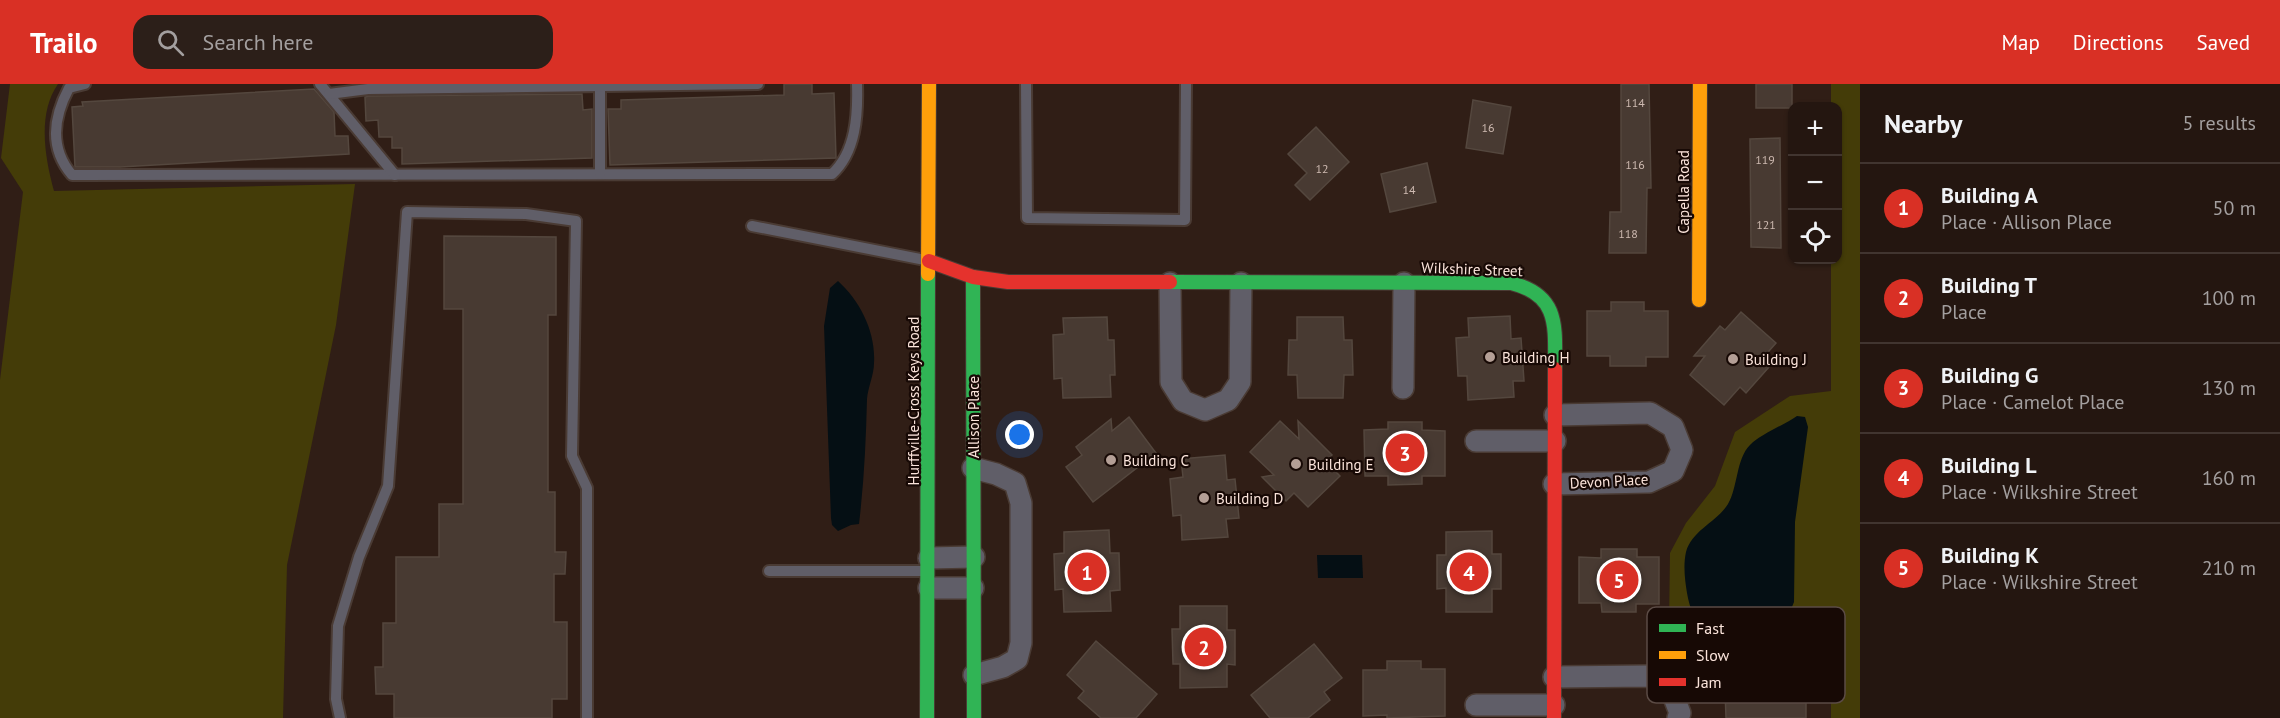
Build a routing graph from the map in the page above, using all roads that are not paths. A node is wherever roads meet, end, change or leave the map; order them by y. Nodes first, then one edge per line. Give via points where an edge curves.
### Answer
1 (85, 84) edge
2 (320, 84) edge
3 (758, 84) edge
4 (857, 84) edge
5 (929, 84) edge
6 (1026, 84) edge
7 (1186, 84) edge
8 (1700, 84) edge
9 (600, 85) edge
10 (329, 94) junction
11 (395, 174) junction
12 (600, 174) junction
13 (752, 226) dead end
14 (928, 261) junction
15 (973, 277) junction
16 (1170, 283) junction
17 (1241, 283) junction
18 (1404, 283) junction
19 (1700, 300) dead end
20 (1403, 388) dead end
21 (1555, 415) junction
22 (1476, 441) dead end
23 (1555, 441) junction
24 (973, 468) junction
25 (1554, 484) junction
26 (974, 557) junction
27 (769, 571) dead end
28 (929, 572) junction
29 (973, 588) junction
30 (974, 675) junction
31 (1647, 676) edge
32 (1554, 677) junction
33 (1676, 703) edge
34 (1476, 705) dead end
35 (1554, 712) edge
36 (340, 718) edge
37 (587, 718) edge
38 (927, 718) edge
39 (974, 718) edge
40 (1678, 718) edge

1 - 11 lane via 69,88 59,106 54,138 61,162 72,175
2 - 10 lane
3 - 9 lane via 621,88
4 - 12 lane via 854,136 844,163 832,174
5 - 14 street, Hurffville-Cross Keys Road
6 - 7 lane via 1027,218 1185,220
8 - 19 street, Capella Road
9 - 10 lane via 368,89
9 - 12 lane
10 - 11 lane
11 - 12 lane
13 - 14 lane
14 - 15 street, Wilkshire Street
14 - 28 street, Hurffville-Cross Keys Road
15 - 16 street, Wilkshire Street via 1008,282
15 - 24 street, Allison Place
16 - 17 street, Wilkshire Street
16 - 17 street via 1171,382 1183,401 1205,410 1228,400 1240,382
17 - 18 street, Wilkshire Street
18 - 20 street
18 - 21 street, Wilkshire Street via 1511,283 1531,288 1545,298 1555,332
21 - 23 street, Wilkshire Street
21 - 25 street, Devon Place via 1650,413 1673,427 1682,450 1673,471 1649,482
22 - 23 street
23 - 25 street, Wilkshire Street
24 - 26 street, Allison Place
24 - 30 street via 1015,483 1021,502 1021,643 1017,659
25 - 32 street, Wilkshire Street
26 - 28 street
26 - 29 street, Allison Place
27 - 28 lane
28 - 29 street
28 - 38 street, Hurffville-Cross Keys Road
29 - 30 street, Allison Place
30 - 39 street, Allison Place
31 - 32 street
32 - 35 street, Wilkshire Street
33 - 40 street
34 - 35 street
36 - 37 lane via 336,699 338,626 359,557 388,486 407,212 525,214 576,221 572,456 587,488

